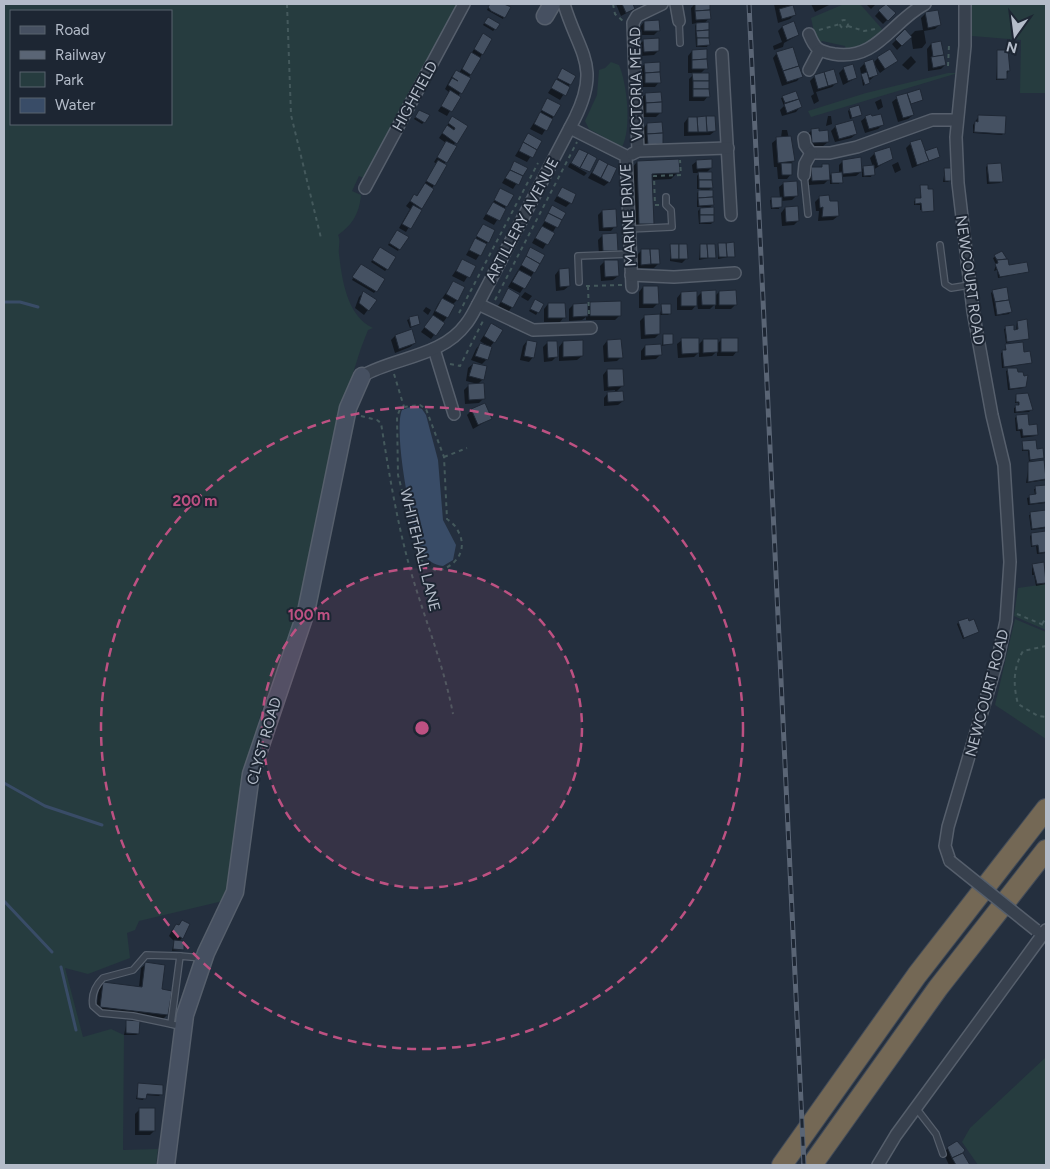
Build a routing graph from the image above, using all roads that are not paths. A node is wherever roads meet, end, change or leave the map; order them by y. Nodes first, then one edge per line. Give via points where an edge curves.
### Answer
1 (464, 4) edge
2 (564, 4) edge
3 (662, 4) edge
4 (676, 4) edge
5 (925, 4) edge
6 (965, 4) edge
7 (679, 21) joint
8 (812, 33) road end
9 (680, 43) dead end
10 (819, 51) junction
11 (722, 54) dead end
12 (809, 70) dead end
13 (957, 120) junction
14 (570, 128) junction
15 (804, 138) dead end
16 (728, 148) junction
17 (638, 151) junction
18 (811, 153) junction
19 (626, 156) junction
20 (804, 175) joint
21 (365, 188) dead end
22 (666, 197) dead end
23 (808, 214) dead end
24 (731, 215) dead end
25 (629, 229) junction
26 (940, 245) dead end
27 (630, 254) junction
28 (735, 273) dead end
29 (579, 282) road end
30 (970, 285) junction
31 (478, 304) junction
32 (590, 328) road end
33 (434, 350) junction
34 (362, 376) joint
35 (454, 414) dead end
36 (1046, 809) edge
37 (1046, 850) edge
38 (1042, 932) edge
39 (180, 956) junction
40 (205, 958) junction
41 (176, 1026) junction
42 (916, 1108) junction
43 (943, 1154) dead end
44 (166, 1165) edge
45 (782, 1165) edge
46 (812, 1165) edge
47 (878, 1165) edge

1 - 21 street, HIGHFIELD
2 - 14 street, ARTILLERY AVENUE via 589,82
3 - 17 street, VICTORIA MEAD via 636,16 633,23
4 - 7 street
5 - 10 street via 885,26 878,43 860,53 842,55
6 - 13 street, NEWCOURT ROAD via 966,46
7 - 9 lane
8 - 10 street via 814,46
10 - 12 street
11 - 16 street
13 - 18 street via 932,120 857,146 830,153
13 - 30 street, NEWCOURT ROAD via 958,183
14 - 19 street, MARINE DRIVE
14 - 31 street, ARTILLERY AVENUE
15 - 18 street
16 - 17 street
16 - 24 street
17 - 19 street
18 - 20 street
19 - 25 street, MARINE DRIVE
20 - 23 lane
22 - 25 lane via 672,227
25 - 27 street, MARINE DRIVE
26 - 30 lane via 944,284 951,288
27 - 28 street, MARINE DRIVE via 631,282
27 - 29 lane via 578,256
30 - 38 street, NEWCOURT ROAD, bridge via 982,362 1004,465 1010,562 1009,619 945,846 950,861
31 - 32 street via 532,330
31 - 33 street, ARTILLERY AVENUE via 466,325
33 - 34 street, ARTILLERY AVENUE
33 - 35 street
34 - 40 street, CLYST ROAD via 347,413 306,612 251,774 234,892
36 - 45 highway via 916,975
37 - 46 highway via 938,988
38 - 42 street, NEWCOURT ROAD
39 - 40 lane
39 - 41 lane
39 - 41 lane via 146,955 133,970 103,978 94,991 92,1001 101,1014 134,1016
40 - 41 street, CLYST ROAD
41 - 44 street, CLYST ROAD
42 - 43 lane via 936,1134
42 - 47 street, NEWCOURT ROAD

